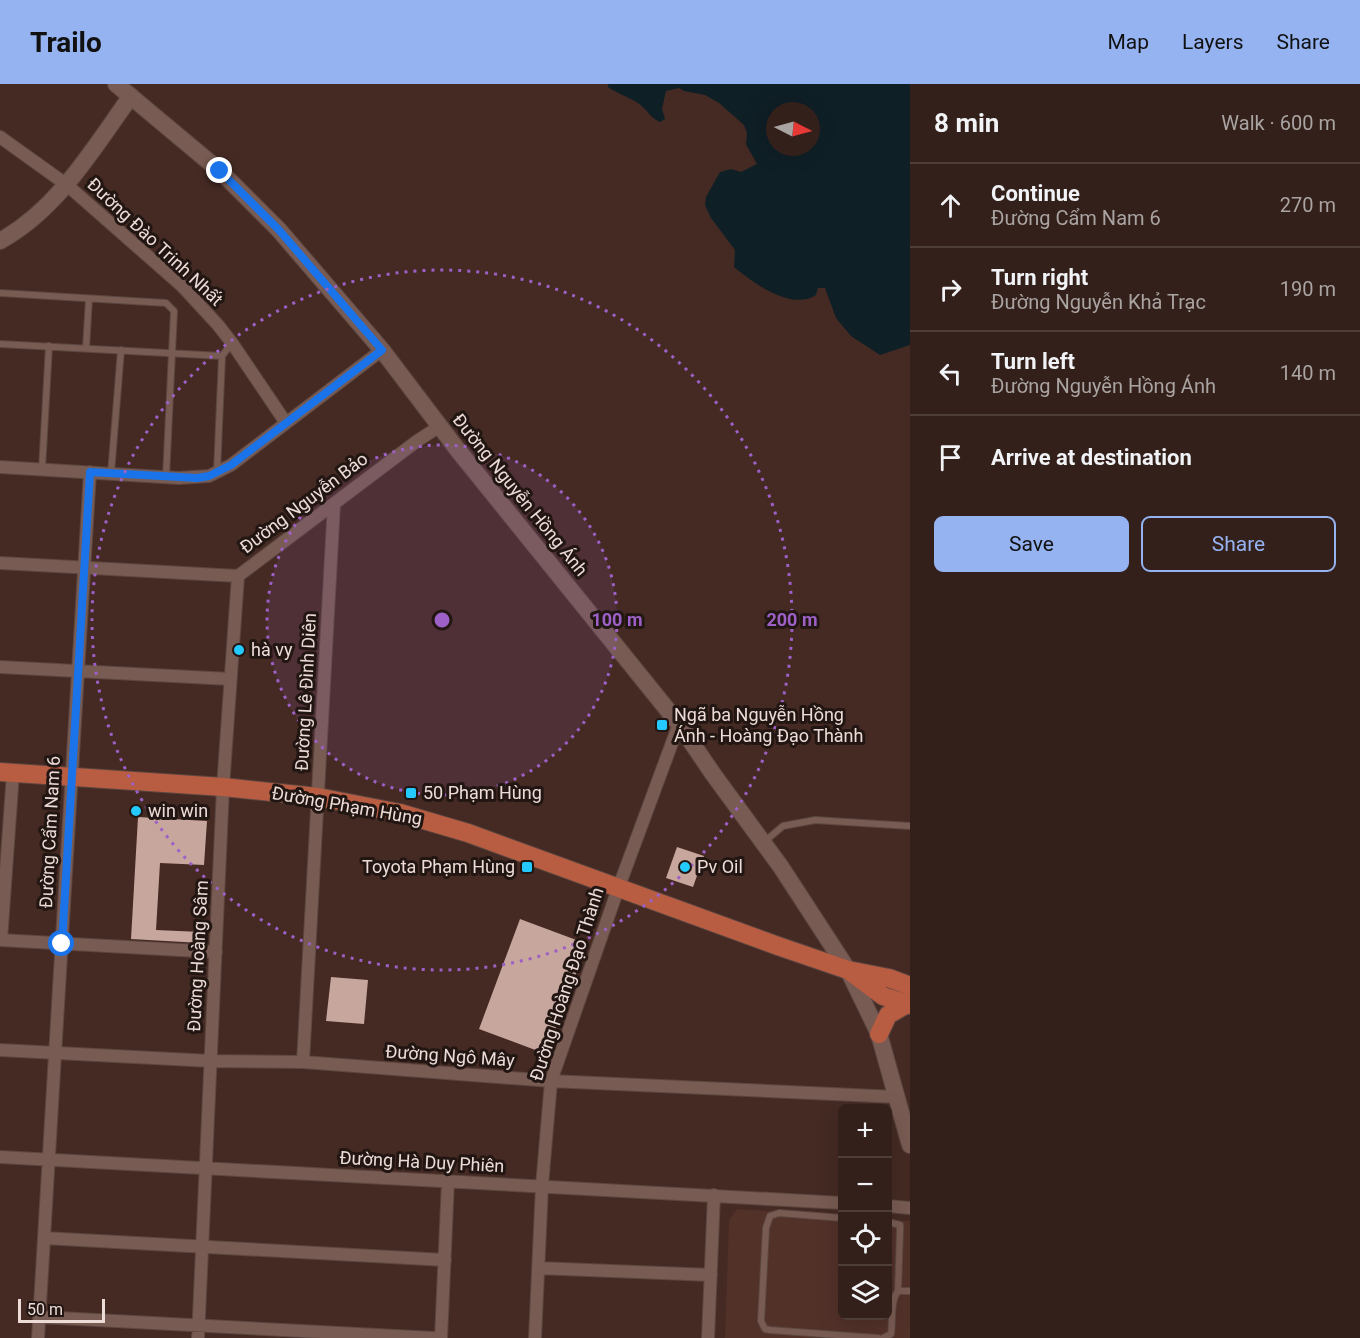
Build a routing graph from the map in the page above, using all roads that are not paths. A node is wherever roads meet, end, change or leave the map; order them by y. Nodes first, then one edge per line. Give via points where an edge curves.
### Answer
1 (116, 84) edge
2 (131, 96) junction
3 (0, 137) edge
4 (67, 184) junction
5 (0, 241) edge
6 (0, 293) edge
7 (89, 299) junction
8 (232, 343) junction
9 (0, 344) edge
10 (49, 346) junction
11 (86, 348) junction
12 (121, 350) junction
13 (382, 350) junction
14 (173, 353) junction
15 (222, 356) junction
16 (286, 423) junction
17 (440, 426) junction
18 (0, 467) edge
19 (42, 469) junction
20 (90, 472) junction
21 (111, 473) junction
22 (217, 473) junction
23 (166, 477) junction
24 (334, 504) junction
25 (0, 563) edge
26 (84, 568) junction
27 (238, 576) junction
28 (0, 668) edge
29 (78, 671) junction
30 (230, 678) junction
31 (679, 724) junction
32 (7, 773) edge
33 (71, 776) junction
34 (224, 787) junction
35 (318, 798) junction
36 (910, 826) edge
37 (763, 842) junction
38 (618, 889) junction
39 (1, 940) edge
40 (62, 944) junction
41 (216, 952) junction
42 (849, 970) junction
43 (909, 998) edge
44 (879, 1034) junction
45 (0, 1050) edge
46 (55, 1053) junction
47 (211, 1061) junction
48 (303, 1062) junction
49 (551, 1081) junction
50 (897, 1097) junction
51 (910, 1144) edge
52 (0, 1157) edge
53 (49, 1160) junction
54 (206, 1168) junction
55 (448, 1181) junction
56 (542, 1186) junction
57 (714, 1195) junction
58 (838, 1203) edge
59 (892, 1206) edge
60 (910, 1208) edge
61 (838, 1218) edge
62 (892, 1223) edge
63 (44, 1238) junction
64 (202, 1247) junction
65 (445, 1260) junction
66 (538, 1268) junction
67 (711, 1275) junction
68 (898, 1291) junction
69 (910, 1291) edge
70 (40, 1317) junction
71 (198, 1332) edge
72 (38, 1338) edge
73 (434, 1338) edge
74 (441, 1338) edge
75 (535, 1338) edge
76 (708, 1338) edge
77 (878, 1338) edge
78 (883, 1338) edge

1 - 2 street, Đường Nguyễn Hồng Ánh
2 - 4 street
2 - 13 street, Đường Nguyễn Hồng Ánh via 220,171 279,230
3 - 4 street, Đường Đào Trinh Nhất
4 - 5 street via 18,231
4 - 8 street, Đường Đào Trinh Nhất via 182,286
6 - 7 lane
7 - 11 lane
7 - 14 lane via 166,303 174,311
8 - 15 lane
8 - 16 street, Đường Đào Trinh Nhất
9 - 10 lane
10 - 11 lane
10 - 19 lane
11 - 12 lane
12 - 14 lane
12 - 21 lane
13 - 16 street
13 - 17 street, Đường Nguyễn Hồng Ánh
14 - 15 lane
14 - 23 lane
15 - 22 lane
16 - 22 street
17 - 24 street, Đường Nguyễn Bảo
17 - 31 street, Đường Nguyễn Hồng Ánh
18 - 19 street
19 - 20 street
20 - 21 street
20 - 26 street, Đường Cẩm Nam 6
21 - 23 street
22 - 23 street via 197,478
24 - 27 street, Đường Nguyễn Bảo
24 - 35 street, Đường Lê Đình Diên
25 - 26 street, Đường Nguyễn Bảo
26 - 27 street, Đường Nguyễn Bảo
26 - 29 street, Đường Cẩm Nam 6
27 - 30 street, Đường Hoàng Sâm
28 - 29 street
29 - 30 street
29 - 33 street, Đường Cẩm Nam 6
30 - 34 street, Đường Hoàng Sâm
31 - 37 street, Đường Nguyễn Hồng Ánh
31 - 38 street, Đường Hoàng Đạo Thành
32 - 33 main road, Đường Phạm Hùng
32 - 39 street
33 - 34 main road, Đường Phạm Hùng
33 - 40 street, Đường Cẩm Nam 6
34 - 35 main road, Đường Phạm Hùng
34 - 41 street, Đường Hoàng Sâm
35 - 38 main road, Đường Phạm Hùng via 435,822
35 - 48 street, Đường Lê Đình Diên
36 - 37 lane via 815,820 783,826
37 - 42 street, Đường Nguyễn Hồng Ánh
38 - 42 main road, Đường Phạm Hùng
38 - 49 street, Đường Hoàng Đạo Thành
39 - 40 street
40 - 41 street
40 - 46 street, Đường Cẩm Nam 6
41 - 47 street, Đường Hoàng Sâm
42 - 43 main road, Đường Phạm Hùng via 889,978
42 - 44 street, Đường Nguyễn Hồng Ánh
43 - 44 main road via 888,1015
44 - 50 street, Đường Nguyễn Hồng Ánh
45 - 46 street, Đường Ngô Mây
46 - 47 street, Đường Ngô Mây
46 - 53 street, Đường Cẩm Nam 6
47 - 48 street, Đường Ngô Mây
47 - 54 street, Đường Hoàng Sâm
48 - 49 street, Đường Ngô Mây
49 - 50 street, Đường Ngô Mây
49 - 56 street, Đường Hoàng Đạo Thành
50 - 51 street, Đường Nguyễn Hồng Ánh
52 - 53 street, Đường Hà Duy Phiên
53 - 54 street, Đường Hà Duy Phiên
53 - 63 street, Đường Cẩm Nam 6
54 - 55 street, Đường Hà Duy Phiên
54 - 64 street, Đường Hoàng Sâm
55 - 56 street, Đường Hà Duy Phiên
55 - 65 street
56 - 57 street, Đường Hà Duy Phiên
56 - 66 street, Đường Hoàng Đạo Thành
57 - 58 street, Đường Hà Duy Phiên
57 - 67 street
59 - 60 street
61 - 77 lane via 779,1213 770,1216 760,1321 770,1330
62 - 68 lane via 900,1225
63 - 64 street
63 - 70 street, Đường Cẩm Nam 6
64 - 65 street
64 - 71 street, Đường Hoàng Sâm
65 - 74 street
66 - 67 street
66 - 75 street, Đường Hoàng Đạo Thành
67 - 76 street
68 - 69 lane
68 - 78 lane via 891,1334
70 - 71 street
70 - 72 street, Đường Cẩm Nam 6
71 - 73 street

